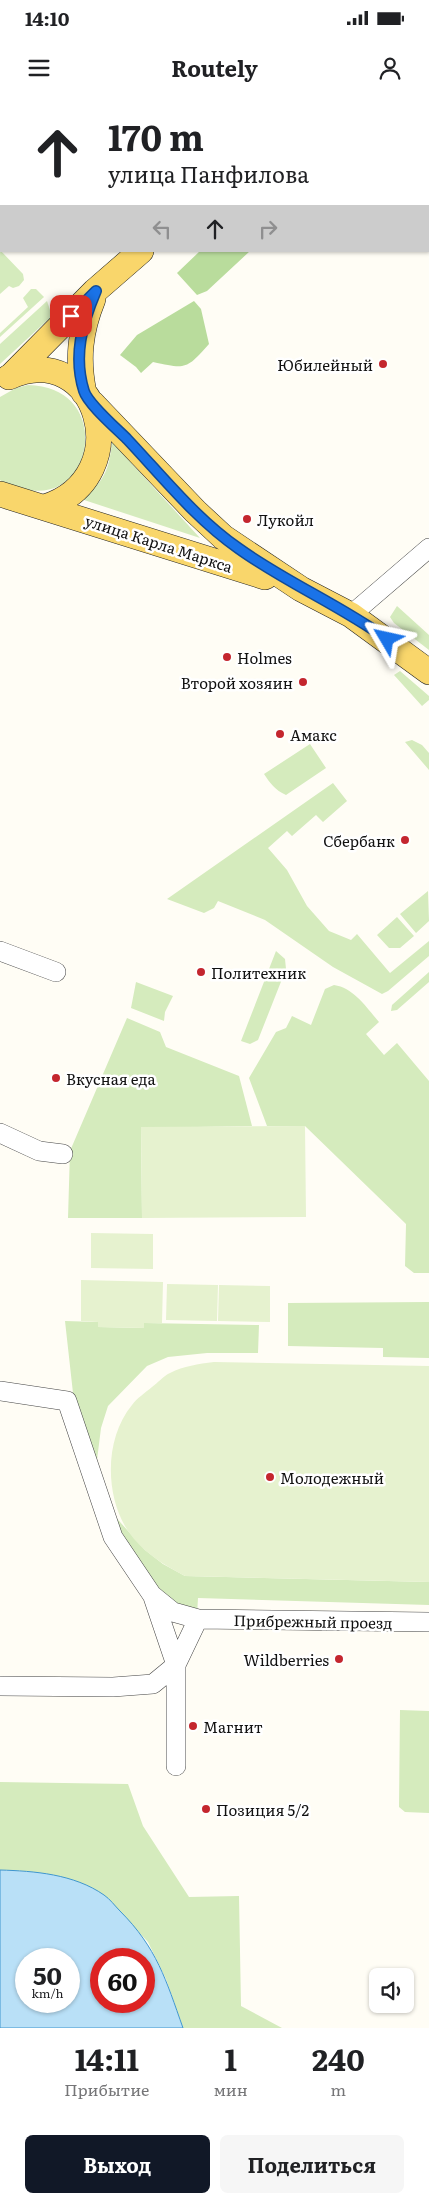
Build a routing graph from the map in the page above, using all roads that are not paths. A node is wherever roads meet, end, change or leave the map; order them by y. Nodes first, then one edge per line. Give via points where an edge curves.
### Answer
1 (140, 252) edge
2 (96, 291) junction
3 (5, 382) edge
4 (88, 398) junction
5 (1, 494) edge
6 (45, 507) junction
7 (429, 548) edge
8 (301, 589) junction
9 (351, 615) junction
10 (429, 672) edge
11 (0, 951) edge
12 (56, 972) dead end
13 (0, 1133) edge
14 (63, 1154) dead end
15 (0, 1391) edge
16 (152, 1595) junction
17 (198, 1619) junction
18 (429, 1622) edge
19 (176, 1665) junction
20 (0, 1686) edge
21 (176, 1766) dead end

1 - 2 main road
2 - 3 main road
2 - 4 main road via 83,322 80,340 79,359
3 - 4 main road, улица Карла Маркса via 35,369 49,370 63,375
4 - 6 main road via 100,428 94,466 70,496
4 - 8 main road, улица Карла Маркса via 195,512 223,537
5 - 6 main road, улица Карла Маркса
6 - 8 main road, улица Карла Маркса
7 - 9 street
8 - 9 main road, улица Карла Маркса
9 - 10 main road, улица Карла Маркса
11 - 12 street
13 - 14 street via 39,1151
15 - 16 street via 67,1401 113,1538
16 - 17 street, Прибрежный проезд via 173,1612
16 - 19 street
17 - 18 street, Прибрежный проезд
17 - 19 street
19 - 20 street via 153,1684
19 - 21 street

